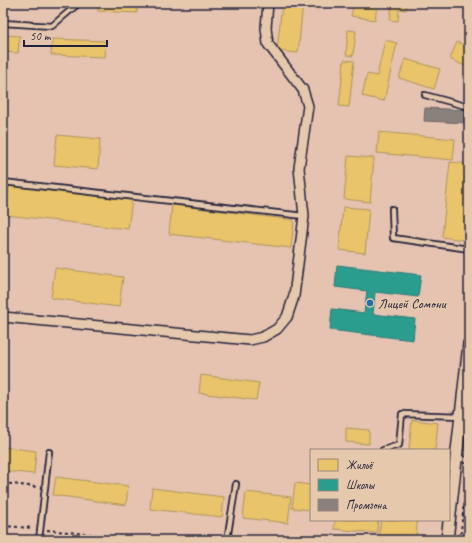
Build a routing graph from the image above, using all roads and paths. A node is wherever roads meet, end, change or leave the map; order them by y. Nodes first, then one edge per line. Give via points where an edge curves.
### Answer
1 (79, 3) edge
2 (268, 3) edge
3 (3, 23) edge
4 (425, 95) dead end
5 (469, 108) edge
6 (3, 182) edge
7 (392, 209) dead end
8 (304, 216) junction
9 (469, 249) edge
10 (3, 317) edge
11 (469, 344) edge
12 (461, 416) junction
13 (386, 449) edge
14 (49, 452) dead end
15 (457, 457) junction
16 (469, 462) edge
17 (3, 483) edge
18 (236, 484) dead end
19 (45, 488) junction
20 (3, 526) edge
21 (469, 528) edge
22 (40, 529) junction
23 (39, 540) edge
24 (149, 540) edge
25 (227, 540) edge
26 (448, 540) edge
27 (460, 540) edge
28 (468, 540) edge

1 - 3 lane via 52,26
2 - 8 street via 268,44 303,90 308,106 299,168
4 - 5 lane
6 - 8 lane
7 - 9 lane via 393,238
8 - 10 street via 294,296 287,316 277,329 264,337 250,340
11 - 12 street
12 - 13 lane via 402,414 399,445
12 - 15 street
14 - 19 lane
15 - 16 lane
15 - 26 street
16 - 27 path
17 - 19 path
18 - 25 lane
19 - 22 lane
20 - 22 path
21 - 28 path
22 - 23 lane
22 - 24 path

